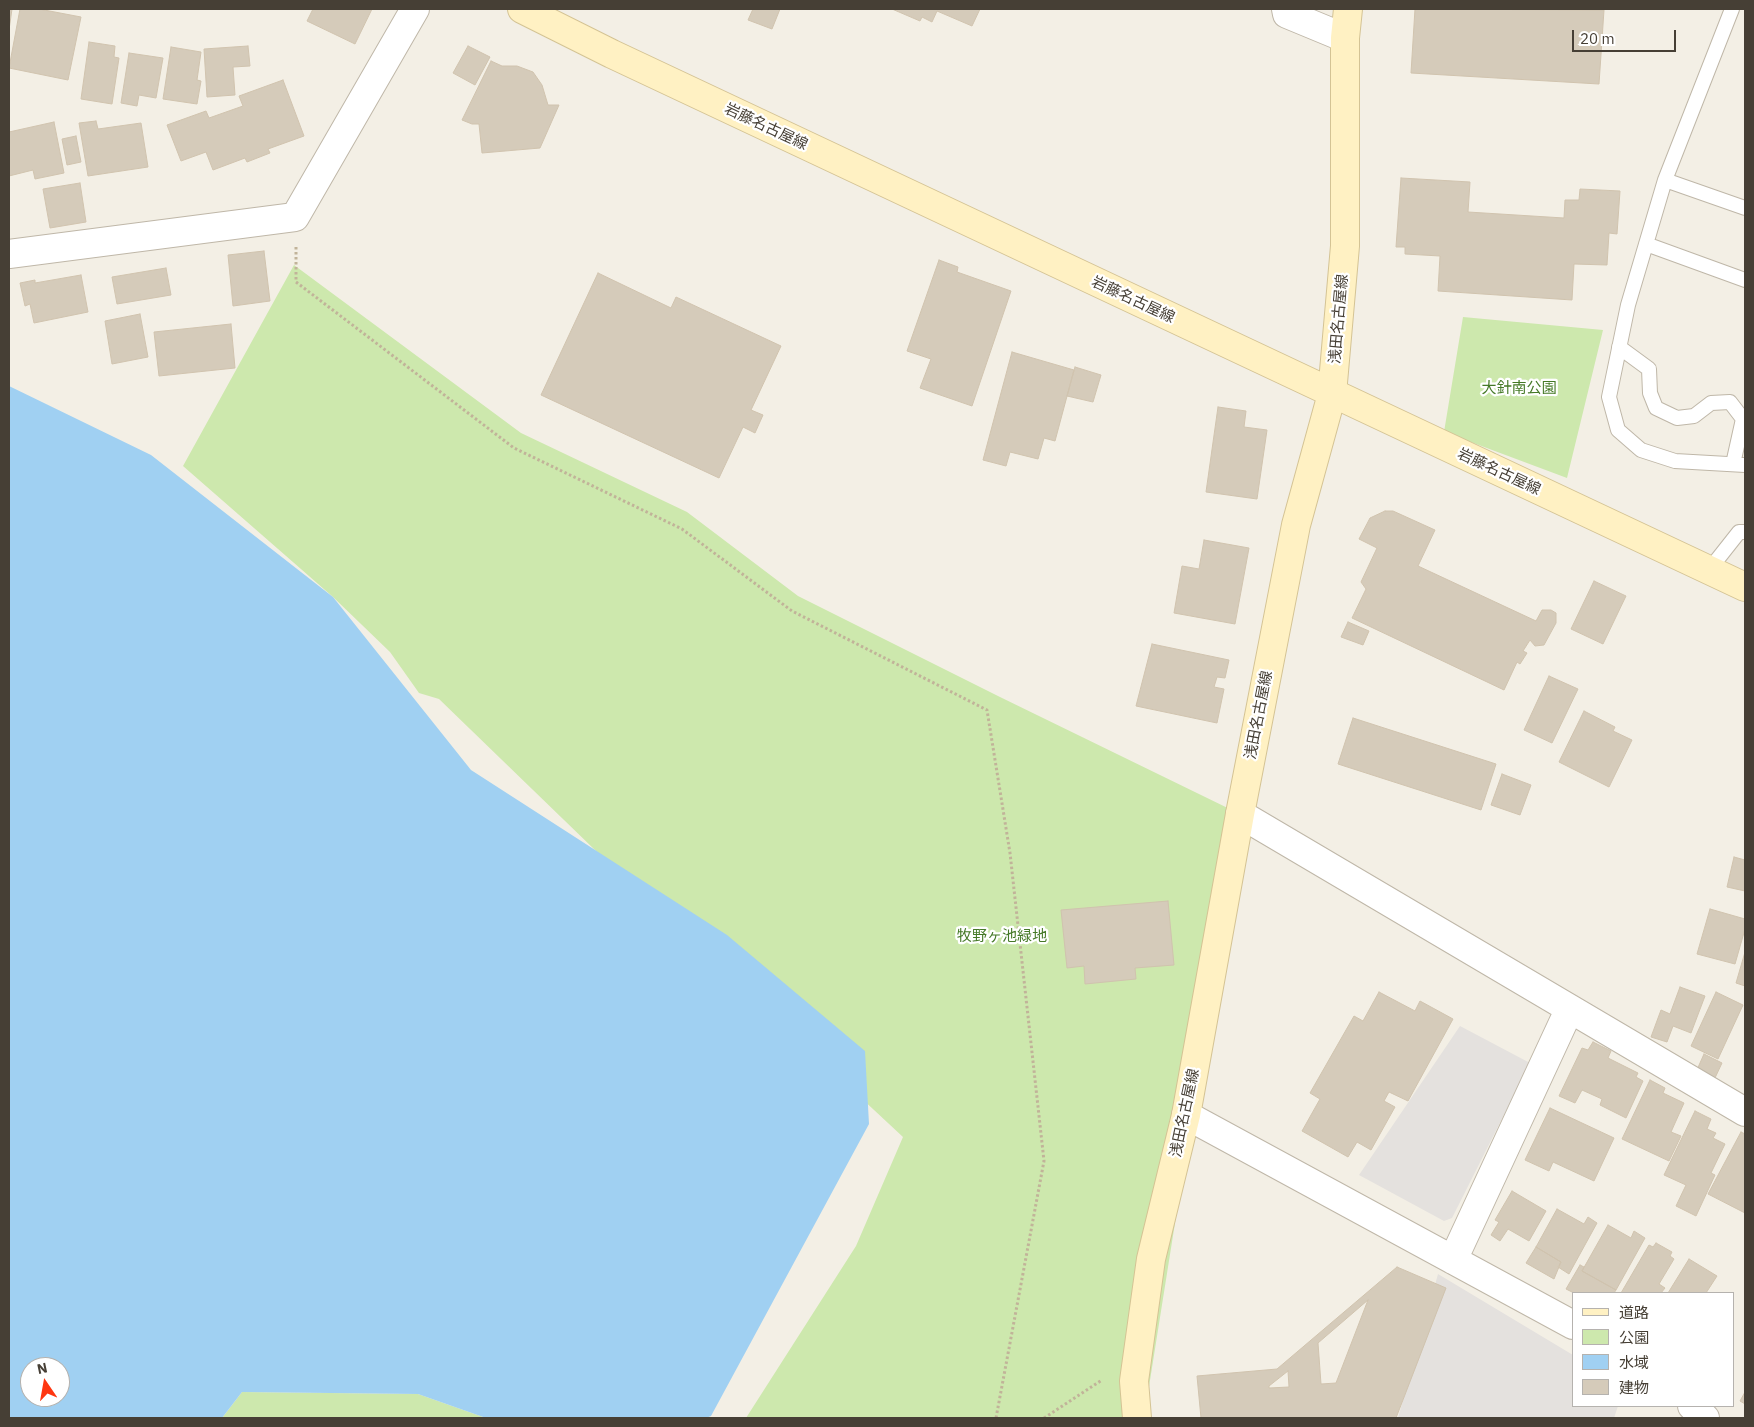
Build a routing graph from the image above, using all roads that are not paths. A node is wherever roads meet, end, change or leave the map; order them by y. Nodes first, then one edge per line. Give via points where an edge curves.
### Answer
1 (415, 9) edge
2 (522, 9) edge
3 (1286, 9) edge
4 (1348, 9) edge
5 (1732, 9) edge
6 (1345, 38) junction
7 (1665, 180) junction
8 (1745, 208) edge
9 (1646, 244) junction
10 (9, 254) edge
11 (1745, 280) edge
12 (1619, 347) junction
13 (1332, 394) junction
14 (1739, 464) edge
15 (1745, 532) edge
16 (1709, 570) junction
17 (1745, 587) edge
18 (1240, 814) junction
19 (1569, 1010) junction
20 (1745, 1112) edge
21 (1186, 1115) junction
22 (1453, 1260) junction
23 (1572, 1324) edge
24 (1693, 1407) edge
25 (1136, 1418) edge
26 (1706, 1418) edge

1 - 10 street via 295,217
2 - 13 main road, 岩藤名古屋線
3 - 6 street via 1287,14
4 - 6 main road, 浅田名古屋線
5 - 7 lane
6 - 13 main road, 浅田名古屋線 via 1345,246
7 - 8 lane
7 - 9 lane
9 - 11 lane
9 - 12 lane
12 - 14 lane via 1609,397 1618,430 1641,450 1675,461
12 - 14 lane via 1649,369 1650,393 1656,408 1677,418 1694,416 1711,403 1730,402 1743,419
13 - 16 main road, 岩藤名古屋線
13 - 18 main road, 浅田名古屋線 via 1296,525
15 - 16 lane via 1739,532
16 - 17 main road, 岩藤名古屋線
18 - 19 street
18 - 21 main road, 浅田名古屋線
19 - 20 street
19 - 22 street
21 - 22 street
21 - 25 main road, 浅田名古屋線 via 1151,1259 1134,1381
22 - 23 street
24 - 26 street

